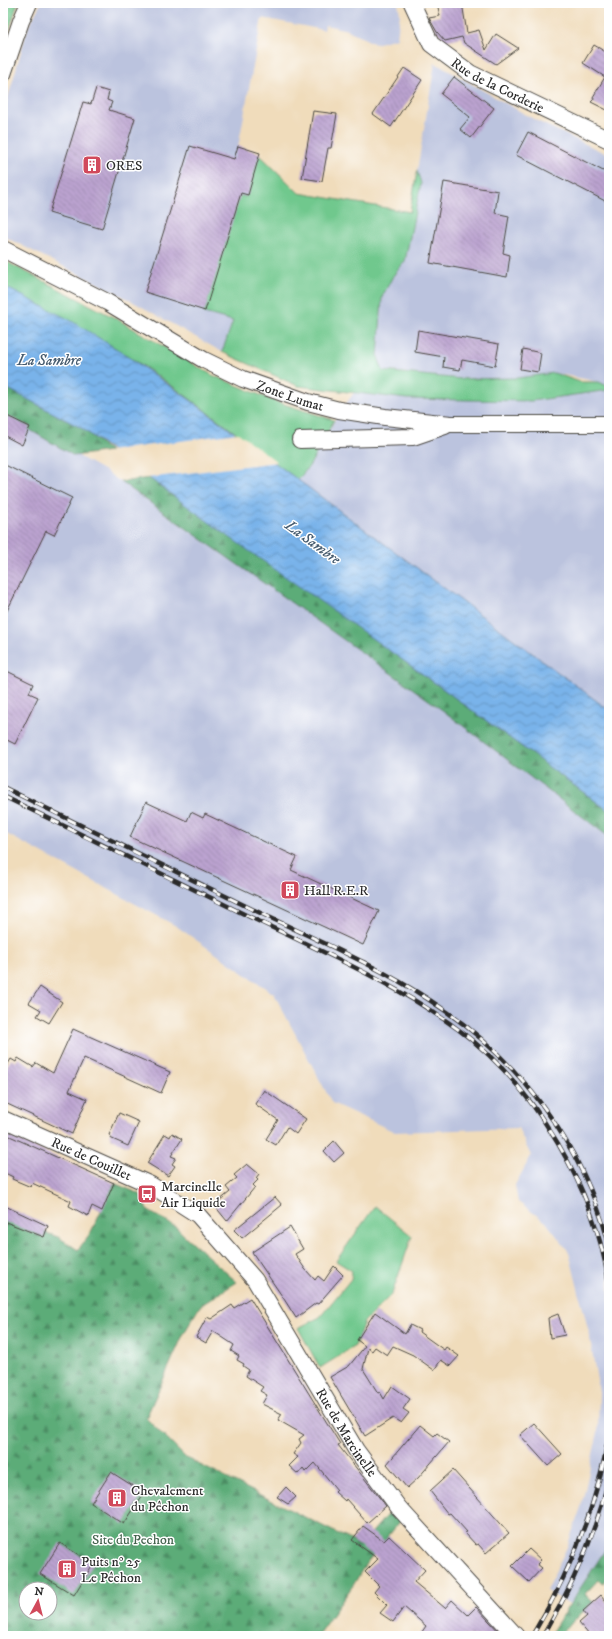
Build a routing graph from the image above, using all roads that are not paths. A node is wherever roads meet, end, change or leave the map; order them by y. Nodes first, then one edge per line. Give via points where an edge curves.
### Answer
1 (29, 3) edge
2 (412, 3) edge
3 (3, 74) edge
4 (609, 140) edge
5 (3, 249) edge
6 (451, 424) junction
7 (609, 424) edge
8 (300, 440) dead end
9 (3, 1120) edge
10 (198, 1215) joint
11 (516, 1636) edge

1 - 3 street
2 - 4 street, Rue de la Corderie via 431,44 470,73
5 - 6 street, Zone Lumat via 107,302 204,360 242,379 282,394 339,410
6 - 7 street, Zone Lumat
6 - 8 street via 413,437
9 - 10 street, Rue de Couillet via 151,1185
10 - 11 street, Rue de Marcinelle via 255,1280 356,1450 399,1508

